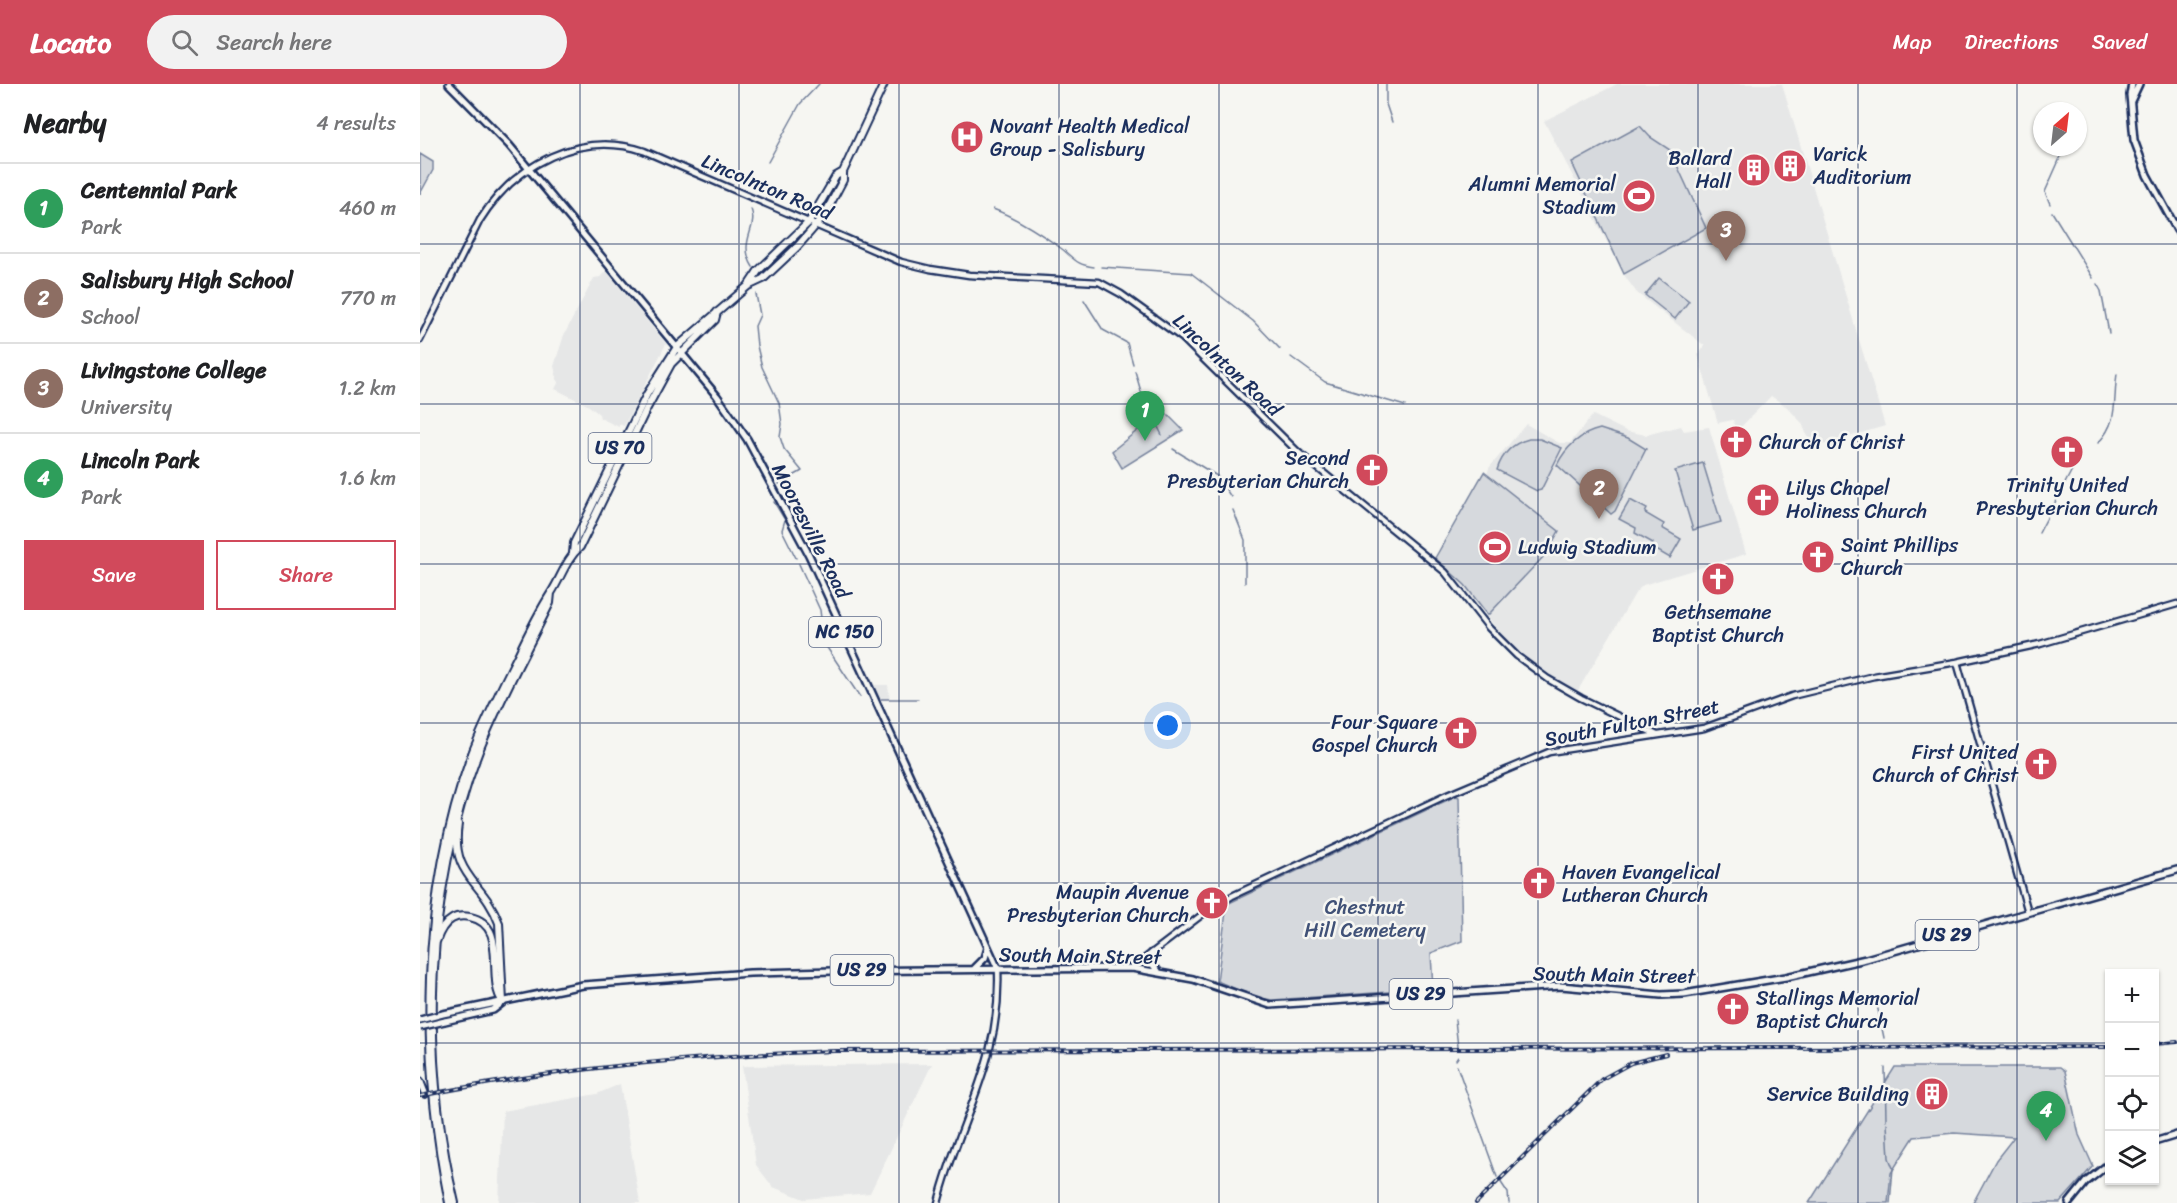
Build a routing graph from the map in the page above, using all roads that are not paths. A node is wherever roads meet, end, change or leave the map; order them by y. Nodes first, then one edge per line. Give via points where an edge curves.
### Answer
1 (449, 84) edge
2 (884, 84) edge
3 (2132, 84) edge
4 (2139, 84) edge
5 (2131, 101) junction
6 (529, 171) junction
7 (843, 172) junction
8 (809, 222) junction
9 (817, 225) junction
10 (2177, 230) edge
11 (748, 286) junction
12 (420, 340) edge
13 (679, 350) junction
14 (551, 593) junction
15 (2177, 604) edge
16 (1957, 662) junction
17 (500, 703) junction
18 (1658, 735) junction
19 (2177, 870) edge
20 (2028, 912) junction
21 (988, 946) junction
22 (1152, 953) junction
23 (974, 969) junction
24 (998, 969) junction
25 (1132, 969) junction
26 (1158, 972) junction
27 (427, 987) junction
28 (503, 1002) junction
29 (421, 1003) edge
30 (421, 1013) edge
31 (444, 1018) junction
32 (420, 1020) edge
33 (420, 1027) edge
34 (420, 1034) edge
35 (420, 1081) edge
36 (2177, 1136) edge
37 (2159, 1141) edge
38 (438, 1157) junction
39 (2105, 1166) edge
40 (449, 1203) edge
41 (455, 1203) edge
42 (938, 1203) edge
43 (2069, 1203) edge

1 - 6 main road, Mooresville Road / NC 150 via 484,117
2 - 7 highway, US 70
3 - 5 main road
4 - 5 main road
5 - 10 main road via 2131,127 2138,153
6 - 8 street, Lincolnton Road via 575,147 627,145
6 - 12 street, Lincolnton Road via 486,210
6 - 13 main road, Mooresville Road / NC 150
7 - 8 highway, US 70 via 836,176
7 - 9 highway, US 70 via 843,180
8 - 9 street, Lincolnton Road
8 - 11 highway, US 70 via 758,271
9 - 11 highway, US 70 via 763,279
9 - 18 street, Lincolnton Road via 902,262 930,269 1084,280 1115,290 1182,339 1298,452 1445,572 1516,656 1548,680
11 - 13 highway, US 70
13 - 14 highway, US 70 via 647,394
13 - 21 main road, Mooresville Road / NC 150 via 747,439 809,555
14 - 17 highway, US 70 via 550,603
14 - 27 highway, US 70 via 485,722 460,785 429,919
15 - 16 street, South Fulton Street via 2040,644
16 - 18 street, South Fulton Street via 1824,688 1704,728
16 - 20 street
17 - 27 highway via 469,779 450,841
17 - 28 highway, US 70 via 458,823 456,847 461,867 499,923
18 - 22 street, South Fulton Street via 1549,752 1491,775 1232,896
19 - 20 main road, South Main Street / US 29
20 - 26 main road, South Main Street / US 29 via 1852,962 1684,994 1561,986 1270,1005 1193,978
21 - 23 main road via 985,958
21 - 24 main road, Mooresville Road / NC 150
22 - 25 street, South Fulton Street
22 - 26 main road via 1152,964
23 - 24 main road, South Main Street / US 29
23 - 28 main road, South Main Street / US 29 via 666,978 583,985
24 - 25 main road, South Main Street / US 29
24 - 42 street, Mooresville Road via 992,1044
25 - 26 main road, South Main Street / US 29
27 - 28 highway via 440,930 454,918 474,918 482,921 493,938 496,993
27 - 29 highway, US 70
27 - 38 highway via 425,1059
27 - 41 highway via 436,1112
28 - 31 main road, South Main Street / US 29 via 493,1010
30 - 34 highway
31 - 32 main road, South Main Street / US 29, bridge
31 - 33 main road, South Main Street / US 29, bridge
35 - 38 highway
36 - 37 main road
38 - 40 highway
39 - 43 main road

